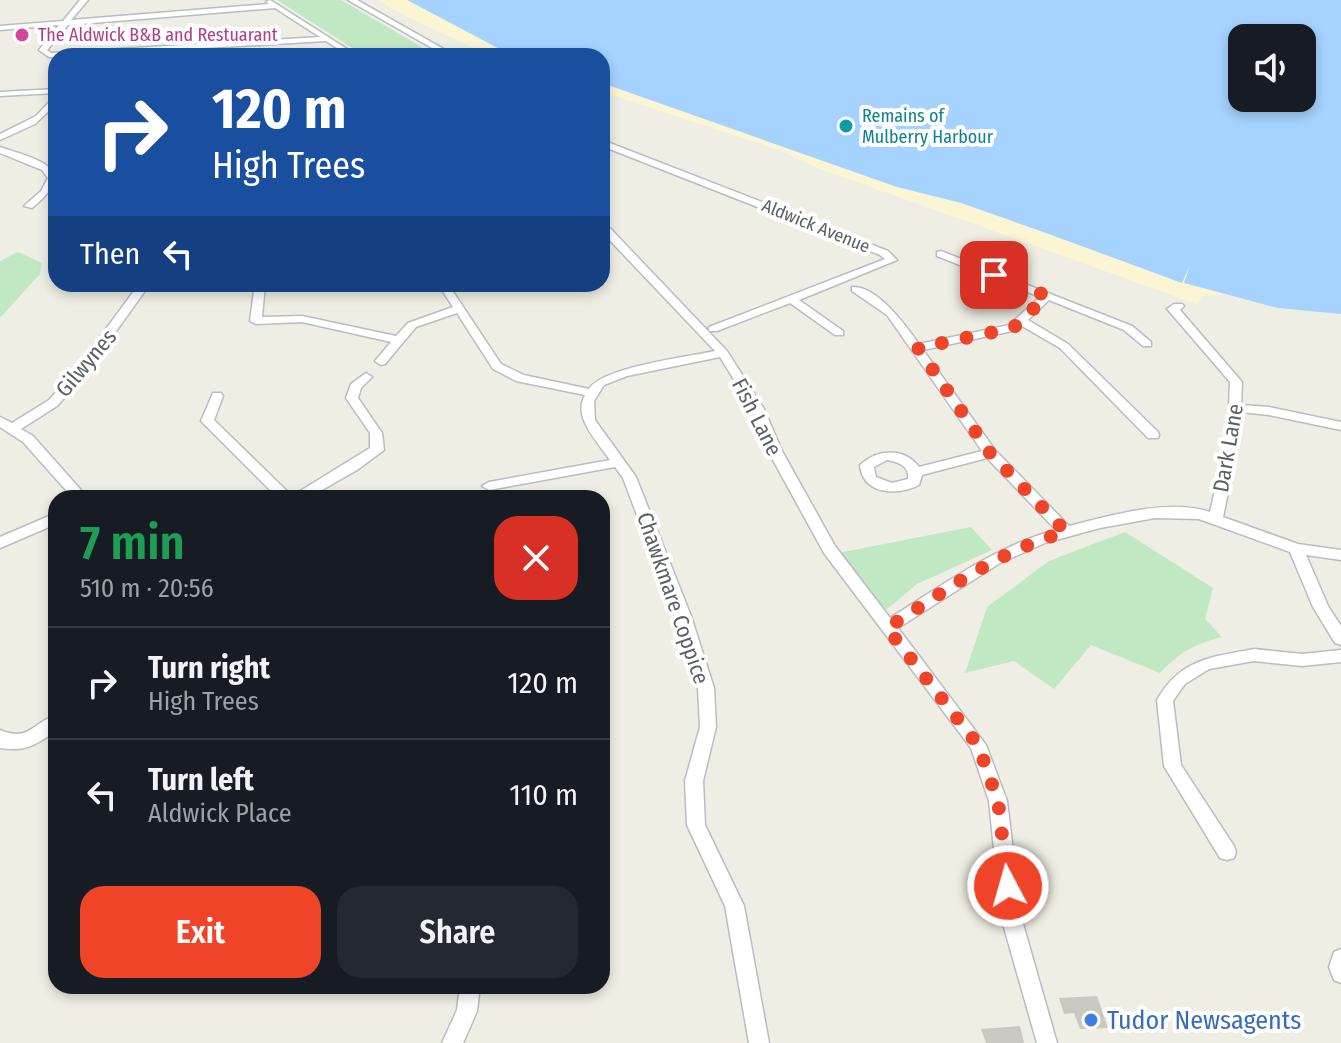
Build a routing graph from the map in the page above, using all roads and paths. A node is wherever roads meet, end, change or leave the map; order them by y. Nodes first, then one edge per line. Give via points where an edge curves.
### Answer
1 (84, 0) edge
2 (267, 0) edge
3 (352, 0) edge
4 (276, 6) junction
5 (63, 23) junction
6 (0, 28) edge
7 (327, 39) junction
8 (171, 48) edge
9 (341, 48) edge
10 (436, 48) edge
11 (48, 54) edge
12 (48, 91) edge
13 (0, 94) edge
14 (48, 112) edge
15 (0, 137) edge
16 (610, 146) edge
17 (0, 150) edge
18 (48, 172) edge
19 (48, 187) edge
20 (29, 206) dead end
21 (610, 234) edge
22 (941, 254) dead end
23 (856, 289) dead end
24 (140, 292) edge
25 (259, 292) edge
26 (448, 292) edge
27 (1047, 296) junction
28 (792, 300) junction
29 (1178, 306) dead end
30 (458, 309) junction
31 (1020, 320) junction
32 (239, 321) dead end
33 (256, 321) junction
34 (713, 329) dead end
35 (839, 333) dead end
36 (399, 340) junction
37 (1147, 344) dead end
38 (918, 348) junction
39 (723, 353) junction
40 (381, 361) dead end
41 (366, 377) dead end
42 (593, 393) junction
43 (217, 396) dead end
44 (1236, 408) junction
45 (0, 421) edge
46 (1341, 426) edge
47 (14, 428) junction
48 (1153, 435) dead end
49 (990, 453) junction
50 (616, 463) junction
51 (916, 472) dead end
52 (489, 486) dead end
53 (74, 490) edge
54 (277, 490) edge
55 (311, 490) edge
56 (1215, 520) junction
57 (48, 522) edge
58 (1066, 532) junction
59 (0, 543) edge
60 (1296, 549) junction
61 (1341, 555) edge
62 (887, 628) junction
63 (1341, 639) edge
64 (1341, 656) edge
65 (48, 728) edge
66 (0, 737) edge
67 (1227, 852) dead end
68 (1341, 959) edge
69 (1341, 973) edge
70 (469, 994) edge
71 (452, 1043) edge
72 (759, 1043) edge
73 (1047, 1043) edge

1 - 5 street
2 - 4 street
3 - 10 street
4 - 5 street
4 - 7 street
5 - 6 street
5 - 11 street via 43,50
7 - 8 street
7 - 9 street
12 - 13 street
14 - 15 street
16 - 28 street, Aldwick Avenue via 892,260
17 - 18 street
19 - 20 street
21 - 39 street, Fish Lane
22 - 27 street
23 - 38 street via 891,313
24 - 47 street, Gilwynes via 53,403
25 - 33 street
26 - 30 street
27 - 31 street
27 - 37 street via 1128,328
28 - 34 street, Aldwick Avenue
28 - 35 street
29 - 44 street, Dark Lane via 1173,309 1236,382
30 - 36 street via 412,325
30 - 42 street via 497,366 520,378
31 - 38 street via 1013,328
31 - 48 street via 1064,346
32 - 33 street
33 - 36 street via 302,319
36 - 40 street
38 - 49 street
39 - 42 street via 624,373 599,383
39 - 62 street, Fish Lane via 758,409 829,549
41 - 55 street via 352,398 376,433 377,450
42 - 50 street, Chawkmare Coppice via 589,420
43 - 54 street via 207,421
44 - 46 street
44 - 56 street, Dark Lane
45 - 47 street
47 - 53 street
49 - 51 street
49 - 58 street
50 - 52 street
50 - 72 street, Chawkmare Coppice via 629,477 706,688 708,727 694,781 696,825 734,906
56 - 58 street via 1200,514 1155,513
56 - 60 street
57 - 59 street
58 - 62 street via 995,559
60 - 61 street
60 - 63 street
62 - 73 street, Fish Lane via 978,745 998,801 1011,917
64 - 67 street via 1302,660 1254,655 1205,664 1179,680 1165,700 1173,766
65 - 66 street via 29,741 4,742
68 - 69 street
70 - 71 street

